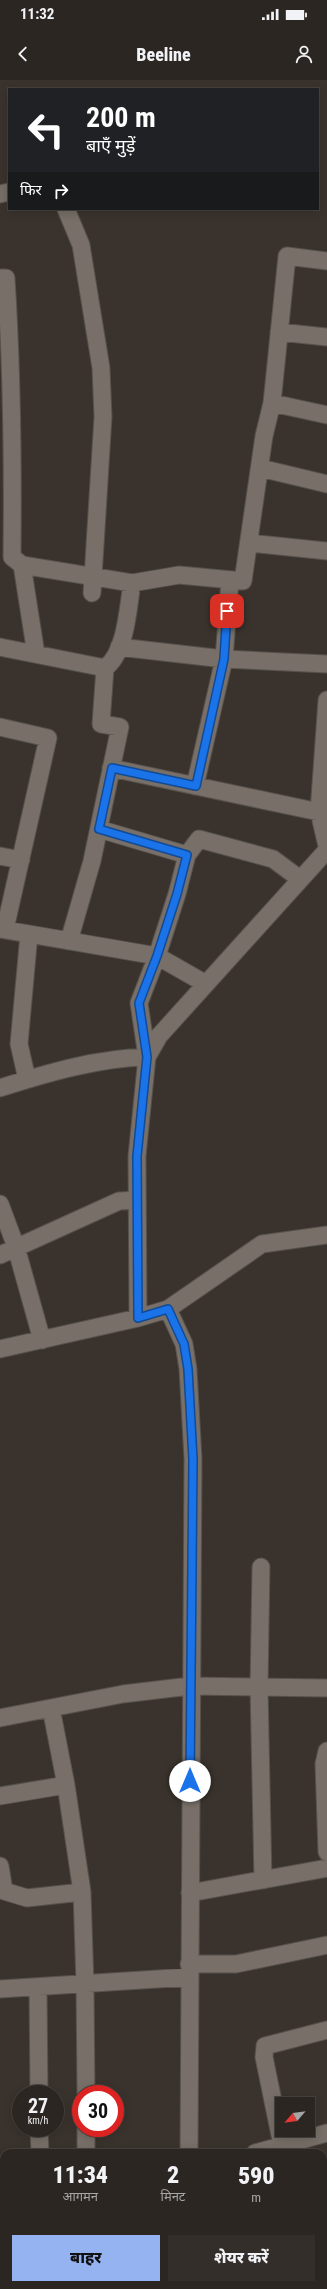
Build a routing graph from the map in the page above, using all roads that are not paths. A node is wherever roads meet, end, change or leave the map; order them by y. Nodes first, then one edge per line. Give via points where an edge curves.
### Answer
1 (66, 210) edge
2 (327, 261) edge
3 (0, 278) edge
4 (279, 332) junction
5 (327, 337) edge
6 (272, 403) junction
7 (327, 415) edge
8 (260, 468) junction
9 (327, 484) edge
10 (249, 543) junction
11 (327, 551) edge
12 (22, 565) junction
13 (93, 576) junction
14 (230, 580) junction
15 (132, 583) junction
16 (92, 593) dead end
17 (0, 647) edge
18 (119, 647) junction
19 (36, 654) junction
20 (224, 659) junction
21 (327, 664) edge
22 (105, 668) junction
23 (327, 700) edge
24 (0, 726) edge
25 (112, 768) junction
26 (196, 786) junction
27 (319, 812) junction
28 (99, 829) junction
29 (327, 846) edge
30 (327, 850) edge
31 (187, 855) junction
32 (0, 856) edge
33 (21, 860) junction
34 (300, 879) junction
35 (2, 929) edge
36 (29, 934) junction
37 (69, 941) junction
38 (157, 956) junction
39 (206, 984) junction
40 (147, 1057) junction
41 (27, 1079) junction
42 (0, 1088) edge
43 (137, 1200) junction
44 (0, 1204) edge
45 (327, 1235) edge
46 (16, 1247) junction
47 (0, 1255) edge
48 (168, 1309) junction
49 (138, 1318) junction
50 (42, 1340) junction
51 (0, 1349) edge
52 (261, 1567) dead end
53 (190, 1686) junction
54 (260, 1687) junction
55 (327, 1688) edge
56 (51, 1708) junction
57 (0, 1718) edge
58 (327, 1751) edge
59 (66, 1785) junction
60 (0, 1796) edge
61 (327, 1852) edge
62 (0, 1866) edge
63 (327, 1868) edge
64 (262, 1880) junction
65 (82, 1892) junction
66 (190, 1893) junction
67 (327, 1944) edge
68 (189, 1970) junction
69 (85, 1984) junction
70 (38, 1986) junction
71 (0, 1989) edge
72 (327, 2030) edge
73 (39, 2085) edge
74 (86, 2085) edge
75 (327, 2133) edge
76 (40, 2137) edge
77 (86, 2137) edge
78 (282, 2146) junction
79 (40, 2149) edge
80 (86, 2149) edge
81 (189, 2149) edge
82 (270, 2149) edge

1 - 13 street via 81,245 101,368 103,417
2 - 4 street via 287,256
3 - 12 street via 6,278 10,345 13,447 12,557
4 - 5 street
4 - 6 street
6 - 7 street
6 - 8 street
8 - 9 street
8 - 10 street
10 - 11 street
10 - 14 street via 243,581
12 - 13 street
12 - 19 street
13 - 15 street
13 - 16 street
14 - 15 street via 179,575
14 - 20 street
15 - 18 street via 124,635
17 - 19 street
18 - 20 street
18 - 22 street via 113,662
19 - 22 street
20 - 21 street
20 - 26 street
22 - 25 street via 101,724 120,727
23 - 27 street
24 - 33 street via 48,738
25 - 26 street
25 - 28 street
26 - 27 street
27 - 29 street
28 - 31 street
28 - 37 street
30 - 34 street
31 - 34 street via 199,839 273,859
31 - 38 street
32 - 33 street
33 - 35 street
34 - 39 street
35 - 36 street
36 - 37 street
36 - 41 street via 19,1044
37 - 38 street
38 - 39 street
38 - 40 street via 139,1003
39 - 40 street via 159,1036
40 - 41 street via 123,1058
40 - 43 street via 137,1156
41 - 42 street
43 - 46 street via 120,1201
43 - 49 street
44 - 46 street
45 - 48 street via 262,1244
46 - 47 street
46 - 50 street
48 - 49 street
48 - 53 street via 184,1344 188,1369 193,1459
49 - 50 street
50 - 51 street
52 - 54 street
53 - 54 street
53 - 56 street via 123,1694
53 - 66 street
54 - 55 street
54 - 64 street
56 - 57 street
56 - 59 street
58 - 61 street via 324,1764
59 - 60 street
59 - 65 street
62 - 65 street via 4,1891 26,1898
63 - 64 street
64 - 66 street
65 - 69 street
66 - 68 street
67 - 68 street via 236,1964
68 - 69 street
68 - 81 street
69 - 70 street
69 - 74 street
70 - 71 street
70 - 73 street
72 - 78 street via 265,2046 264,2057
75 - 78 street
76 - 79 street
77 - 80 street
78 - 82 street

